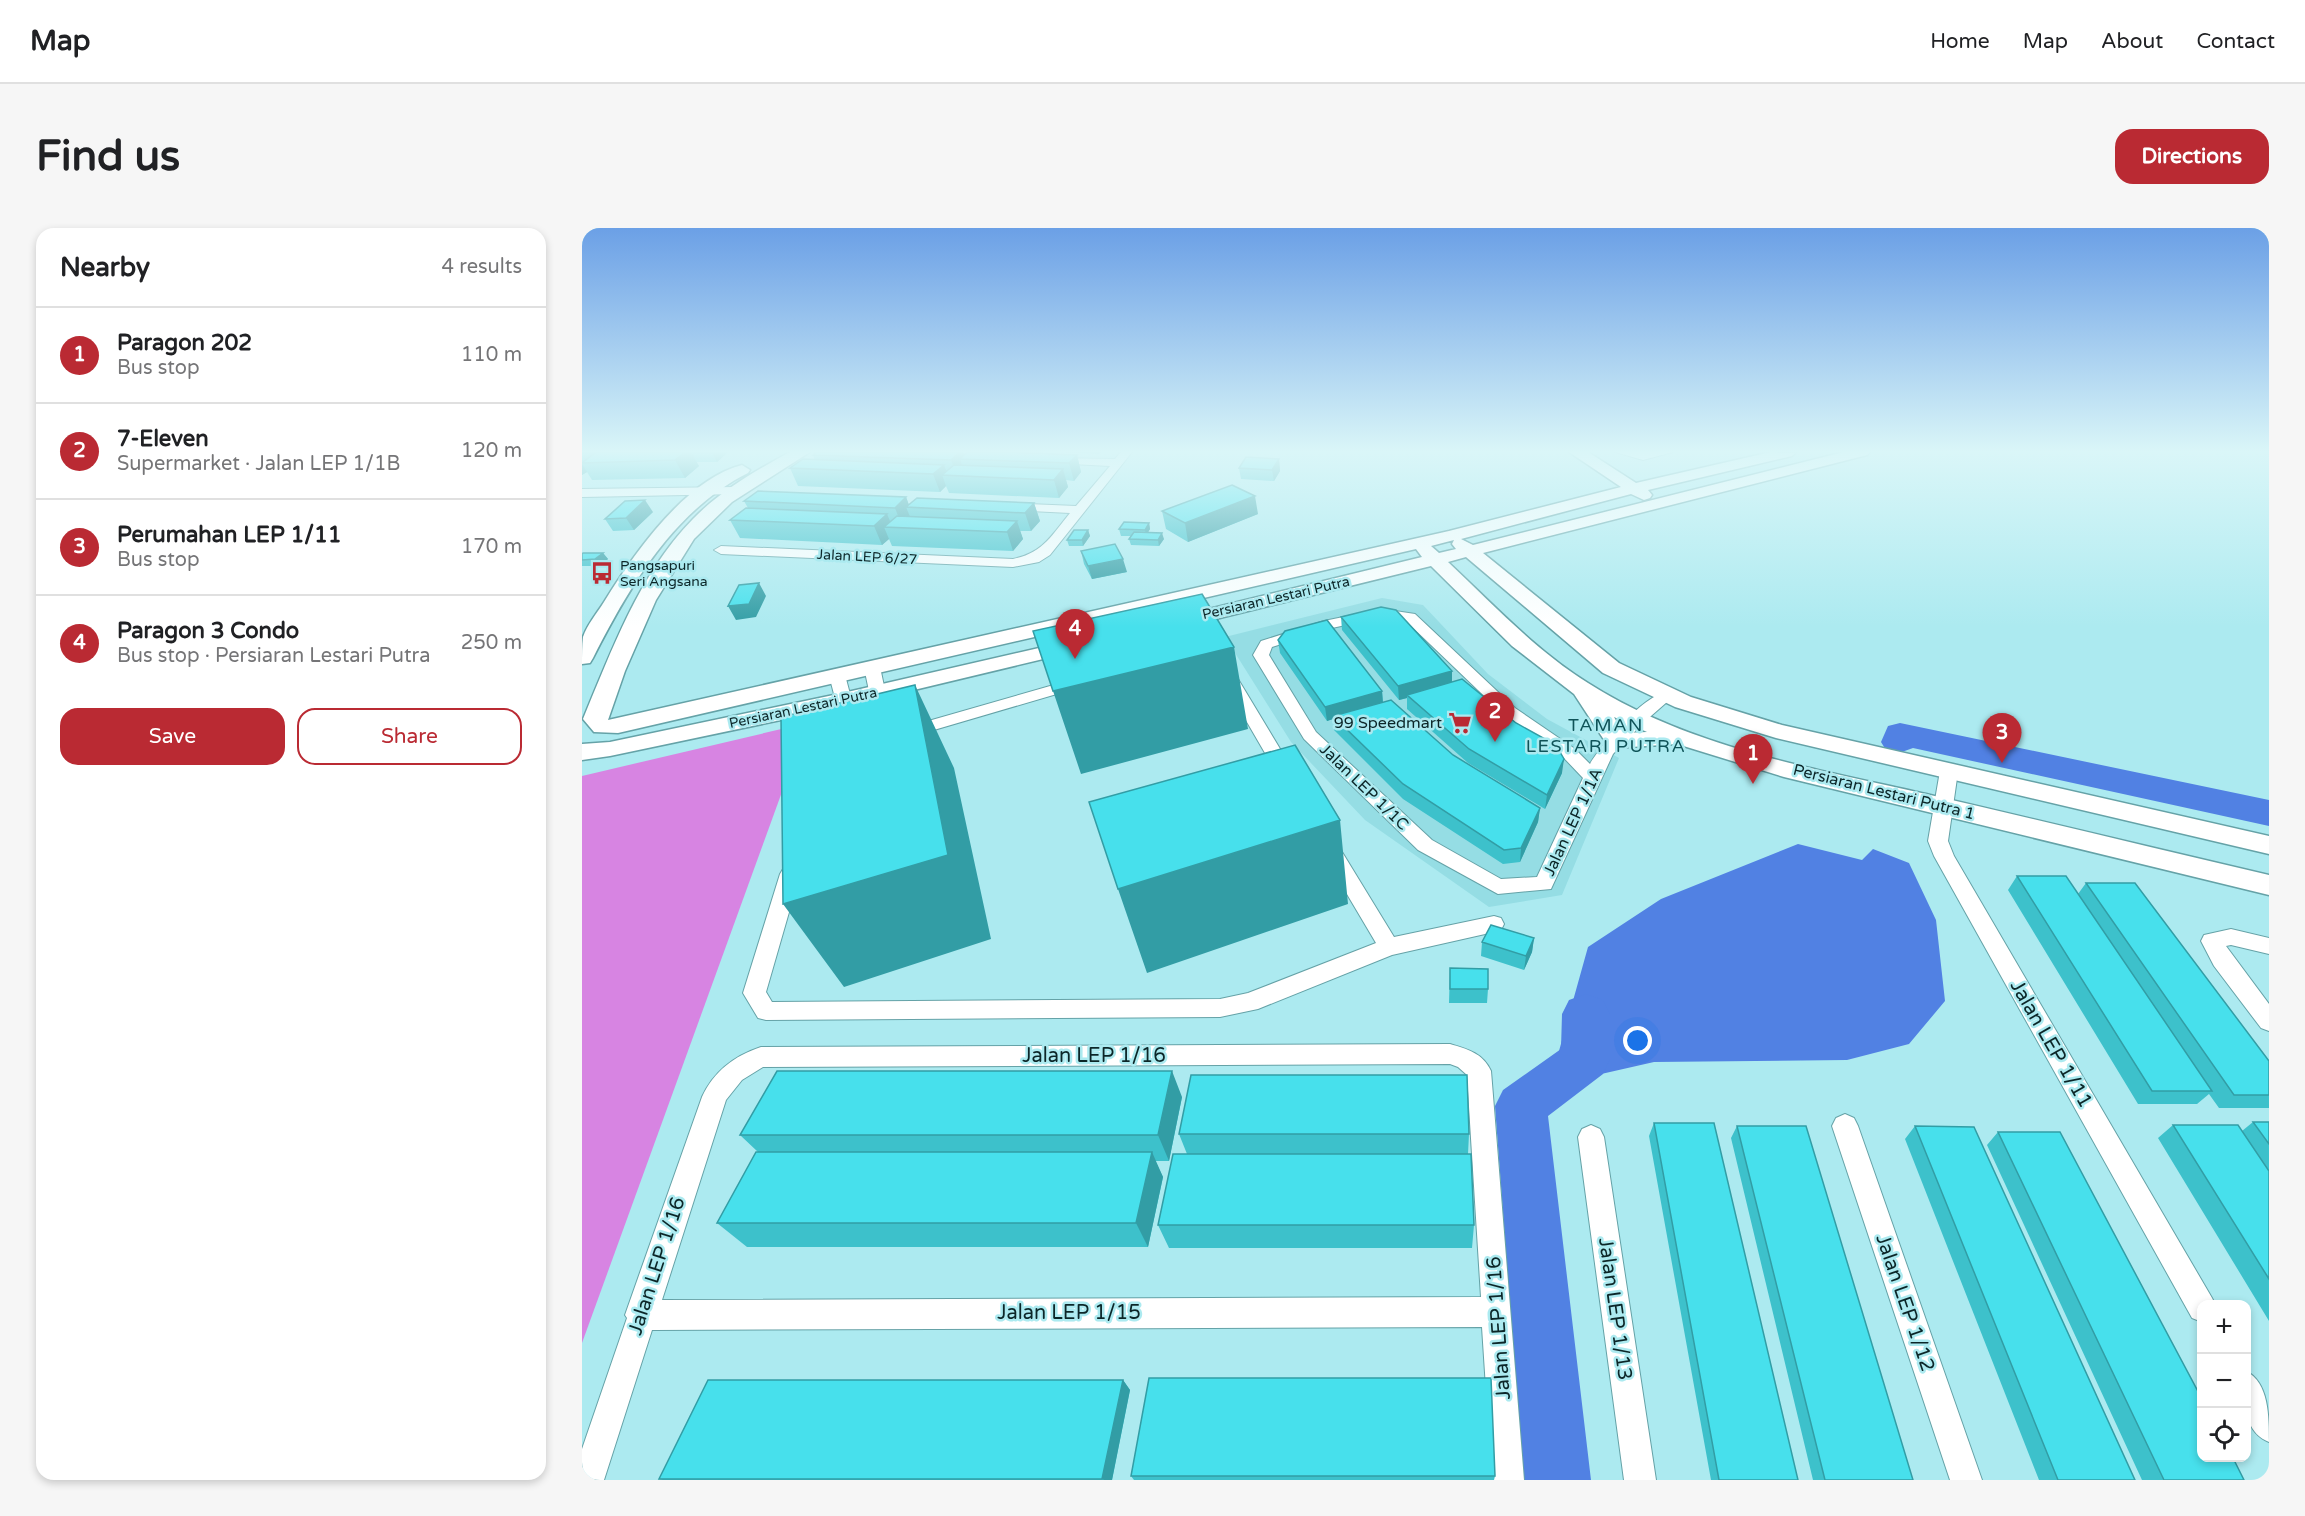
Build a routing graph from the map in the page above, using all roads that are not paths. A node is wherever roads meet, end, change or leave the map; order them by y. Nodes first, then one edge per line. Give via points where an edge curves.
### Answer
1 (686, 510) edge
2 (715, 510) edge
3 (1080, 510) edge
4 (1550, 510) edge
5 (1636, 510) edge
6 (1451, 536) junction
7 (1527, 538) junction
8 (1418, 543) junction
9 (721, 550) dead end
10 (1471, 552) junction
11 (1436, 560) junction
12 (1361, 578) junction
13 (1502, 578) junction
14 (1465, 588) junction
15 (1163, 625) edge
16 (1093, 642) edge
17 (582, 658) edge
18 (1218, 659) edge
19 (872, 667) junction
20 (837, 675) junction
21 (1090, 680) edge
22 (1581, 689) junction
23 (606, 691) junction
24 (1667, 695) junction
25 (662, 715) junction
26 (885, 717) junction
27 (848, 719) junction
28 (1637, 719) junction
29 (602, 727) junction
30 (1685, 738) junction
31 (582, 740) edge
32 (1557, 744) junction
33 (1611, 746) junction
34 (582, 752) edge
35 (1949, 771) junction
36 (1592, 777) junction
37 (1291, 783) edge
38 (1942, 806) junction
39 (1322, 834) edge
40 (2269, 845) edge
41 (795, 857) edge
42 (2269, 885) edge
43 (1498, 887) joint
44 (1494, 924) edge
45 (2269, 946) edge
46 (1389, 947) junction
47 (2269, 1021) edge
48 (1845, 1125) dead end
49 (1591, 1137) dead end
50 (2197, 1300) edge
51 (1498, 1312) junction
52 (640, 1316) junction
53 (2251, 1393) edge
54 (2269, 1426) edge
55 (588, 1480) edge
56 (1508, 1480) edge
57 (1640, 1480) edge
58 (1966, 1480) edge

1 - 17 street via 620,590
2 - 23 street via 688,536 655,584
3 - 9 street, Jalan LEP 6/27 via 1045,552 1013,564
4 - 6 street, Persiaran Lestari Putra
5 - 7 street, Persiaran Lestari Putra
6 - 8 street, Persiaran Lestari Putra
6 - 10 street, Persiaran Lestari Putra 1
7 - 10 street, Persiaran Lestari Putra
7 - 13 street via 1496,557 1494,564
8 - 11 street, Persiaran Lestari Putra 1
8 - 19 street, Persiaran Lestari Putra
10 - 11 street, Persiaran Lestari Putra
10 - 13 street, Persiaran Lestari Putra 1
11 - 12 street, Persiaran Lestari Putra
11 - 14 street, Persiaran Lestari Putra 1
12 - 14 street via 1418,575
12 - 15 street, Persiaran Lestari Putra
13 - 24 street, Persiaran Lestari Putra 1 via 1611,668
14 - 22 street, Persiaran Lestari Putra 1 via 1525,646
16 - 26 street via 925,681
18 - 37 street
19 - 20 street, Persiaran Lestari Putra
19 - 26 street
20 - 25 street, Persiaran Lestari Putra
20 - 27 street
21 - 26 street
22 - 28 street, Persiaran Lestari Putra 1
22 - 33 street via 1600,713
23 - 25 street via 614,706 622,710
23 - 29 street via 596,719
24 - 28 street, Jalan LEP 1/1A
24 - 35 street, Persiaran Lestari Putra 1 via 1776,732
25 - 29 street, Persiaran Lestari Putra
26 - 27 street, Persiaran Lestari Putra
27 - 34 street, Persiaran Lestari Putra via 787,712
28 - 30 street, Persiaran Lestari Putra 1
28 - 33 street, Jalan LEP 1/1A
29 - 31 street
30 - 33 street
30 - 38 street, Persiaran Lestari Putra 1 via 1796,771
32 - 33 street via 1575,750
32 - 36 street
32 - 43 street, Jalan LEP 1/1C via 1509,711 1410,617 1382,613 1329,624 1266,644 1261,655 1310,735 1425,846
33 - 36 street, Jalan LEP 1/1A
35 - 38 street, Jalan LEP 1/11
35 - 40 street, Persiaran Lestari Putra 1
36 - 43 street, Jalan LEP 1/1A via 1544,884
38 - 42 street, Persiaran Lestari Putra 1
38 - 50 street, Jalan LEP 1/11 via 1938,841 1944,856
39 - 46 street
41 - 46 street via 754,993 766,1011 1220,1008 1250,1002
44 - 46 street
45 - 47 street via 2231,937 2212,941
48 - 58 street, Jalan LEP 1/12
49 - 57 street, Jalan LEP 1/13
51 - 52 street, Jalan LEP 1/15
51 - 52 street, Jalan LEP 1/16 via 1479,1071 1466,1059 1450,1054 762,1057 721,1082
51 - 56 street, Jalan LEP 1/16
52 - 55 street, Jalan LEP 1/16
53 - 54 street

